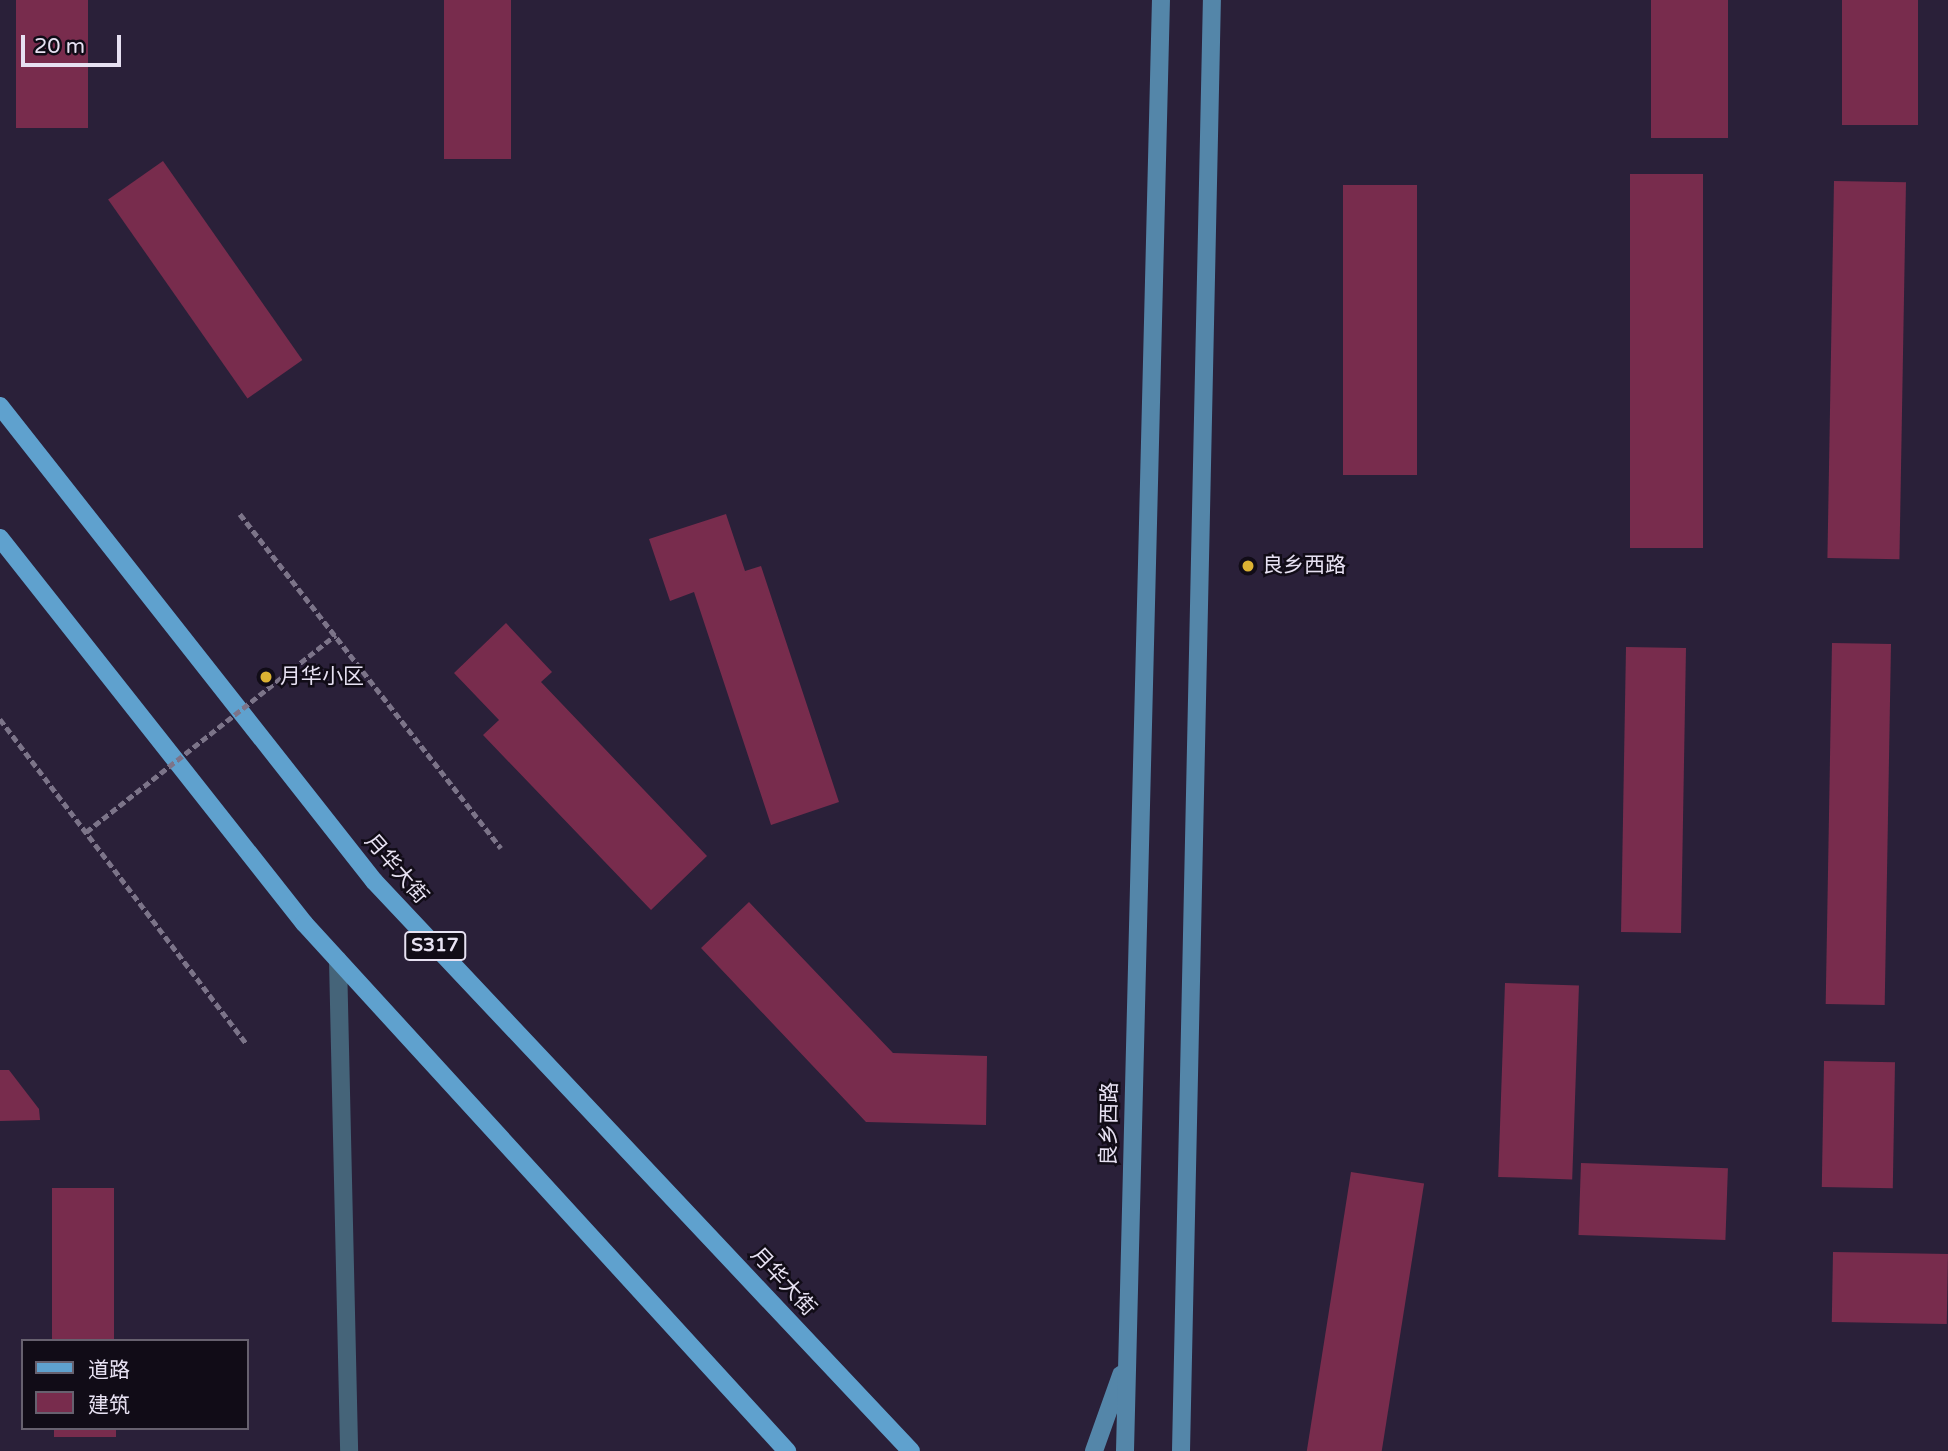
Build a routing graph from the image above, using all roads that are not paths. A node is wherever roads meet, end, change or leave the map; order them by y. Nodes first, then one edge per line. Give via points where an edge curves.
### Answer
1 (1161, 0) edge
2 (1212, 0) edge
3 (0, 406) edge
4 (0, 538) edge
5 (338, 960) junction
6 (1127, 1355) junction
7 (349, 1451) edge
8 (787, 1451) edge
9 (911, 1451) edge
10 (1094, 1451) edge
11 (1125, 1451) edge
12 (1181, 1451) edge

1 - 6 main road, 良乡西路
2 - 12 main road
3 - 9 main road, 月华大街 / S317 via 374,881
4 - 5 main road via 100,671
5 - 7 street
5 - 8 main road
6 - 10 main road
6 - 11 main road, 良乡西路

